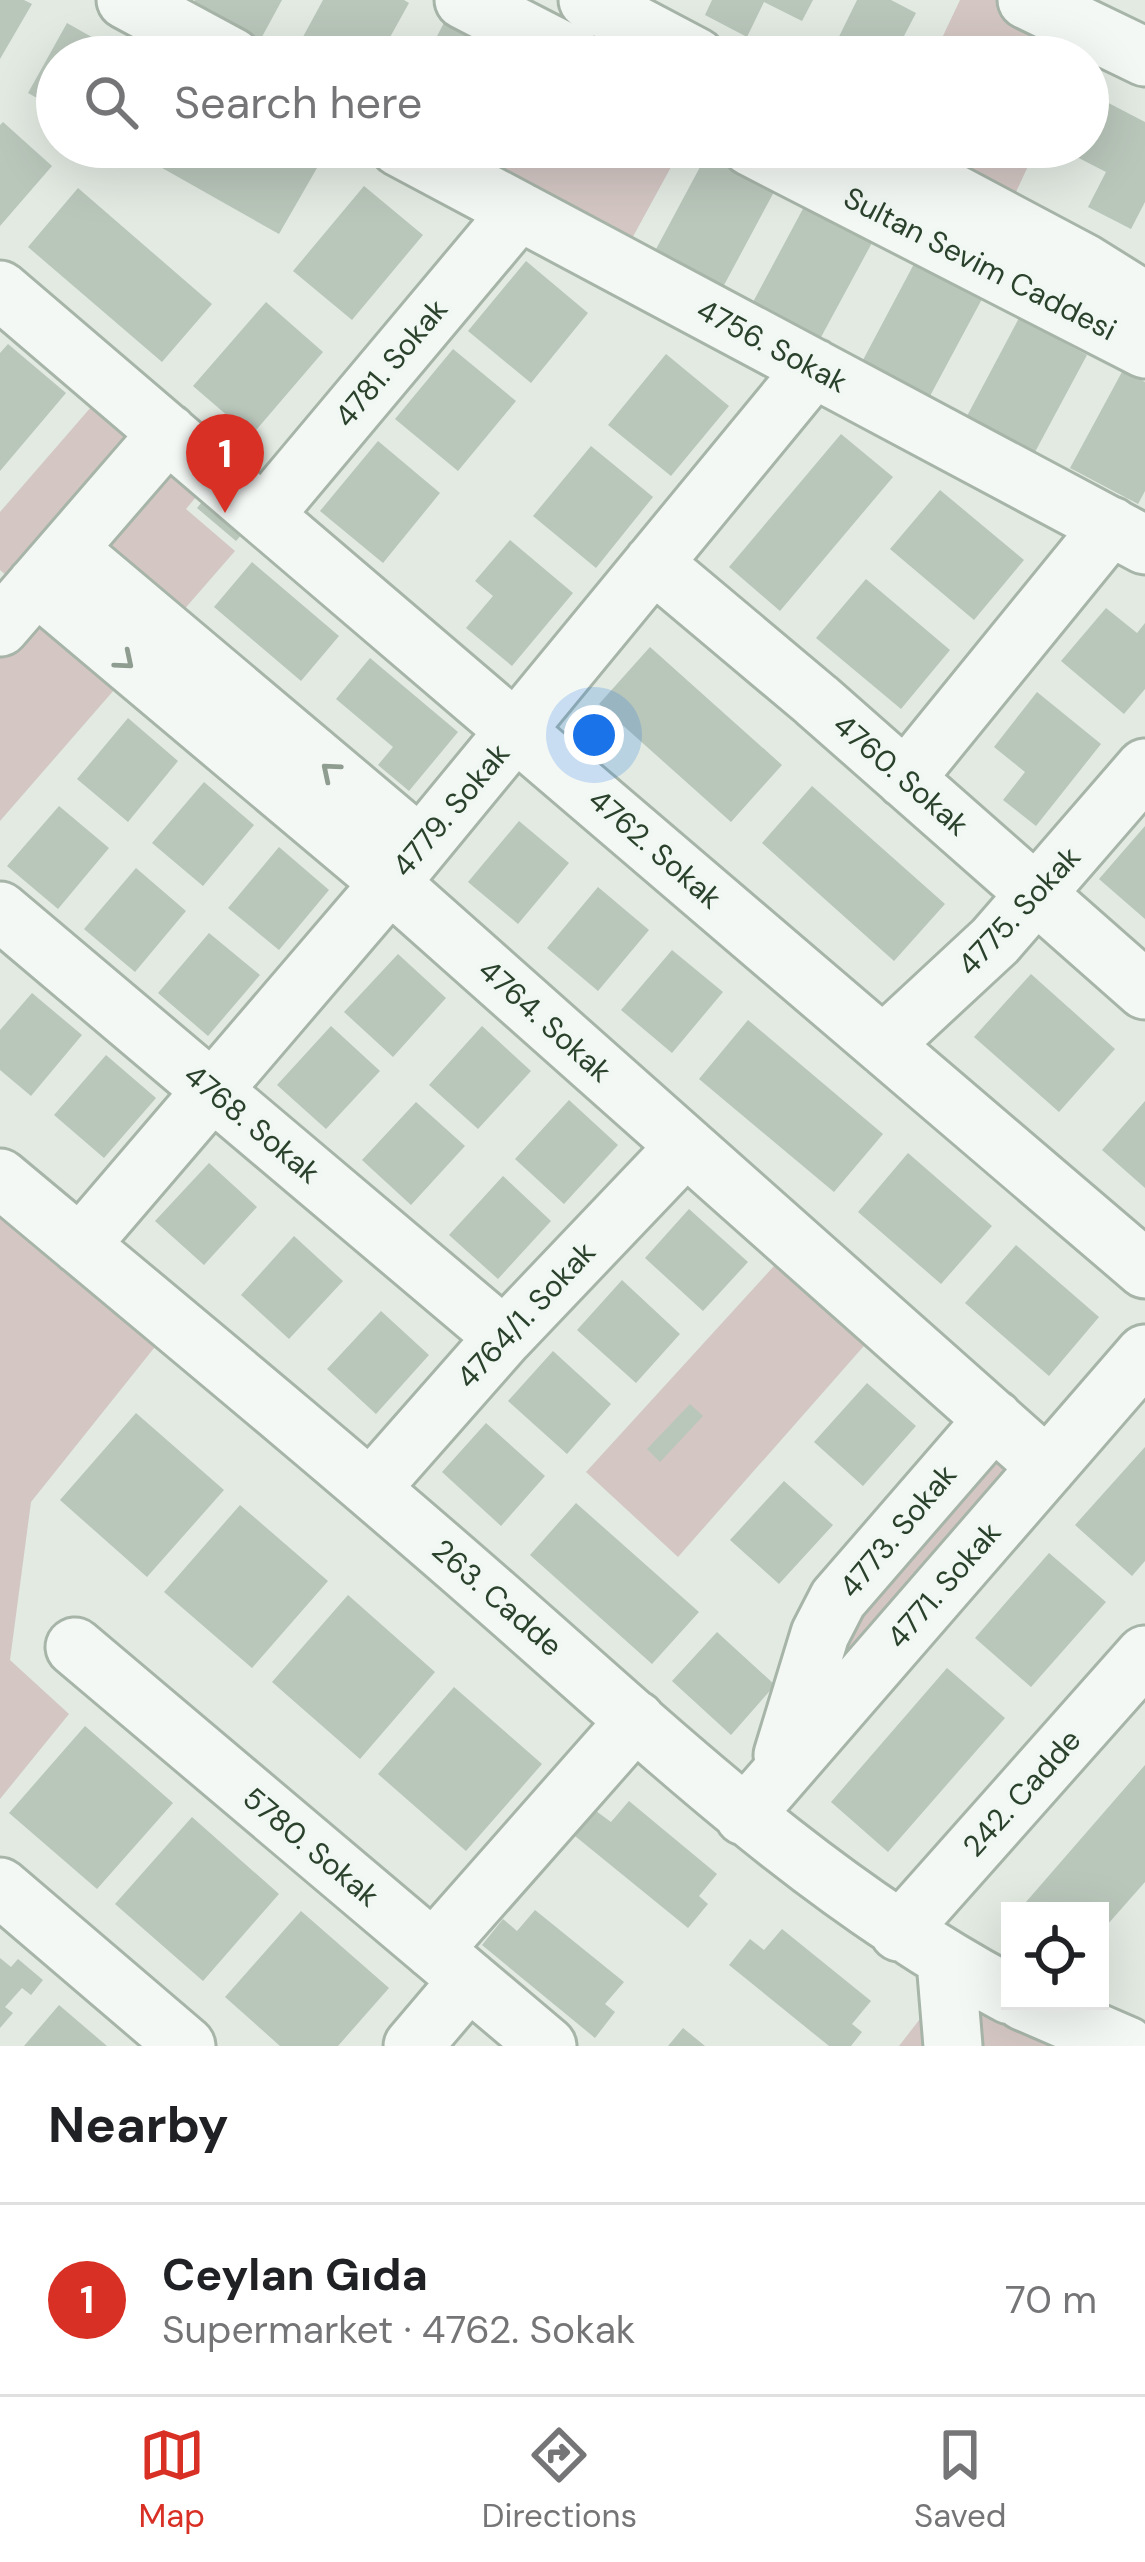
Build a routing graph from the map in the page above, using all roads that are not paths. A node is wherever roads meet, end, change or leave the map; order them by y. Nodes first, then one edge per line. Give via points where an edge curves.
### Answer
1 (126, 0) edge
2 (464, 0) edge
3 (588, 0) edge
4 (1027, 0) edge
5 (193, 36) edge
6 (533, 36) edge
7 (656, 36) edge
8 (1102, 36) edge
9 (1109, 40) edge
10 (1145, 57) edge
11 (438, 168) edge
12 (792, 168) edge
13 (905, 168) edge
14 (519, 211) junction
15 (2, 296) edge
16 (1145, 301) edge
17 (1145, 349) edge
18 (814, 368) junction
19 (168, 434) junction
20 (264, 515) junction
21 (1128, 536) edge
22 (653, 563) junction
23 (34, 587) edge
24 (516, 731) junction
25 (1145, 768) edge
26 (905, 779) junction
27 (405, 865) junction
28 (1038, 895) junction
29 (0, 911) edge
30 (1145, 990) edge
31 (884, 1045) junction
32 (212, 1090) junction
33 (686, 1146) junction
34 (0, 1178) edge
35 (80, 1245) junction
36 (1145, 1268) edge
37 (504, 1337) junction
38 (1145, 1354) edge
39 (994, 1419) junction
40 (1047, 1467) junction
41 (370, 1488) junction
42 (75, 1647) dead end
43 (1145, 1654) edge
44 (636, 1720) junction
45 (757, 1802) junction
46 (0, 1887) edge
47 (923, 1947) junction
48 (451, 1965) junction
49 (1001, 1990) edge
50 (1044, 2010) edge
51 (186, 2046) edge
52 (413, 2046) edge
53 (547, 2046) edge
54 (953, 2046) edge
55 (1127, 2046) edge

1 - 5 street
2 - 6 street
3 - 7 street
4 - 8 street
9 - 10 street
11 - 14 street, 4756. Sokak
12 - 17 street, Sultan Sevim Caddesi
13 - 16 street
14 - 18 street, 4756. Sokak
14 - 20 street, 4781. Sokak
15 - 19 street, 4762. Sokak
18 - 21 street, 4756. Sokak
18 - 22 street, 4779. Sokak
19 - 20 street, 4762. Sokak
19 - 23 street
20 - 24 street, 4762. Sokak
21 - 26 street
22 - 24 street, 4779. Sokak
22 - 26 street, 4760. Sokak
23 - 27 street, 4764. Sokak
24 - 27 street, 4779. Sokak
24 - 31 street, 4762. Sokak
25 - 28 street, 4775. Sokak
26 - 28 street, 4760. Sokak
27 - 32 street, 4779. Sokak
27 - 33 street, 4764. Sokak
28 - 30 street, 4760. Sokak
28 - 31 street, 4775. Sokak
29 - 32 street, 4768. Sokak
31 - 36 street, 4762. Sokak
32 - 35 street, 4779. Sokak
32 - 37 street, 4768. Sokak
33 - 37 street, 4764/1. Sokak
33 - 39 street, 4764. Sokak
34 - 35 street, 263. Cadde
35 - 41 street, 263. Cadde
37 - 41 street, 4764/1. Sokak
38 - 40 street, 4771. Sokak
39 - 40 street, 4764. Sokak
39 - 45 street, 4773. Sokak via 838,1599 790,1739
40 - 45 street, 4771. Sokak
41 - 44 street, 263. Cadde
42 - 48 street, 5780. Sokak
43 - 47 street, 242. Cadde
44 - 45 street, 263. Cadde
44 - 48 street
45 - 47 street, 263. Cadde
46 - 51 street
47 - 49 street, 263. Cadde
47 - 54 street
48 - 52 street
48 - 53 street, 5780. Sokak
50 - 55 street

